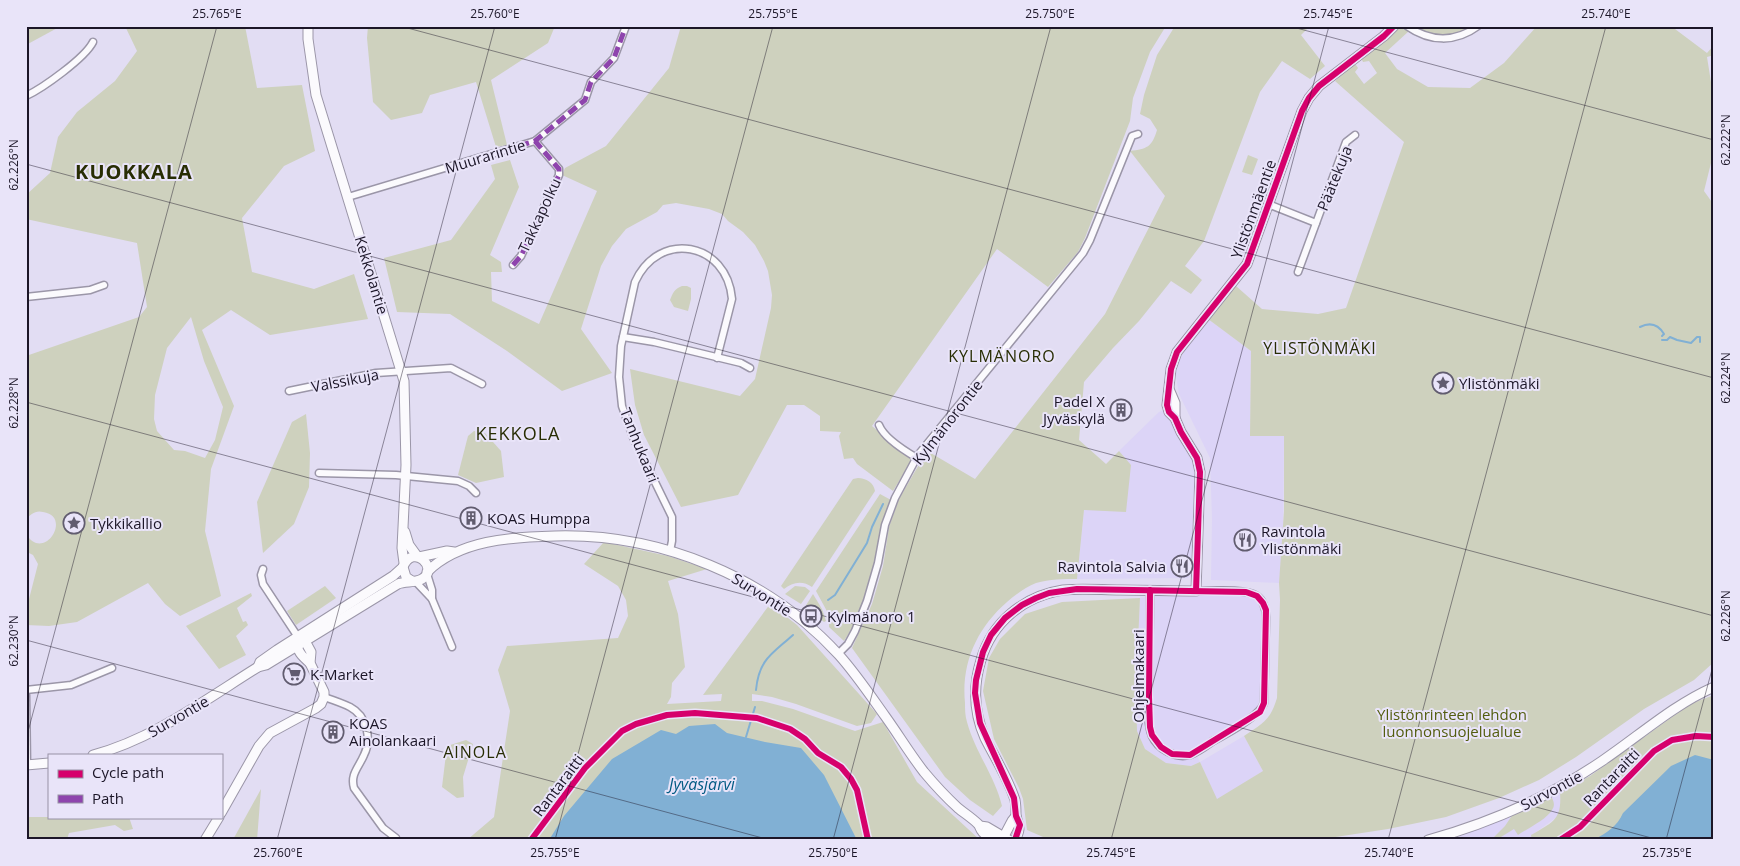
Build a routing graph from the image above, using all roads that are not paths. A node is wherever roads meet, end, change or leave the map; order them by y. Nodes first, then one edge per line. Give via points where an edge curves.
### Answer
1 (308, 26) edge
2 (626, 26) edge
3 (1394, 26) edge
4 (1407, 26) edge
5 (1478, 26) edge
6 (93, 42) dead end
7 (26, 96) edge
8 (1138, 134) dead end
9 (1354, 135) dead end
10 (535, 141) junction
11 (348, 196) junction
12 (1268, 204) junction
13 (1316, 222) junction
14 (513, 265) dead end
15 (1298, 272) dead end
16 (104, 285) dead end
17 (26, 297) edge
18 (623, 336) junction
19 (718, 358) junction
20 (750, 368) dead end
21 (401, 370) junction
22 (482, 384) dead end
23 (289, 391) dead end
24 (879, 425) dead end
25 (917, 458) junction
26 (319, 473) dead end
27 (406, 477) junction
28 (476, 493) dead end
29 (404, 528) junction
30 (670, 551) junction
31 (454, 552) junction
32 (418, 557) junction
33 (404, 565) junction
34 (263, 569) dead end
35 (427, 573) junction
36 (413, 581) junction
37 (1150, 590) junction
38 (1196, 591) junction
39 (432, 599) junction
40 (300, 642) junction
41 (452, 648) dead end
42 (838, 654) junction
43 (112, 668) dead end
44 (1714, 687) edge
45 (26, 690) edge
46 (26, 695) edge
47 (324, 697) junction
48 (96, 754) edge
49 (48, 763) edge
50 (27, 765) edge
51 (222, 811) edge
52 (1016, 816) junction
53 (218, 818) edge
54 (980, 826) junction
55 (396, 838) dead end
56 (1005, 839) edge
57 (205, 840) edge
58 (994, 840) edge
59 (1015, 840) edge
60 (1428, 840) edge

1 - 11 street, Kekkolantie via 316,95
2 - 10 street, Muurarintie via 614,58 591,82 585,100
3 - 12 street, Ylistönmäentie via 1319,86 1309,98
4 - 5 street via 1428,37 1441,39 1462,36
6 - 7 street via 83,56
8 - 25 street, Kylmänorontie via 1132,136 1083,253
9 - 13 street, Päätekuja via 1346,142
10 - 11 street, Muurarintie
10 - 14 street, Takkapolku via 559,169 559,175 521,256
11 - 21 street, Kekkolantie
12 - 13 street, Päätekuja
12 - 38 street, Ylistönmäentie via 1247,264 1177,352 1171,369 1169,389 1175,403 1175,418 1197,458 1200,472
13 - 15 street, Päätekuja
16 - 17 street via 90,290
18 - 19 street
18 - 19 street, Tanhukaari via 635,282 649,261 662,252 684,248 697,251 716,262 725,275 732,299
18 - 30 street, Tanhukaari via 619,377 622,406 633,437 672,517
19 - 20 street
21 - 22 street, Valssikuja via 451,368
21 - 23 street, Valssikuja
21 - 27 street, Kekkolantie via 404,380
24 - 25 street via 898,446
25 - 42 street, Kylmänorontie via 895,498 885,525 875,573 855,631
26 - 27 street
27 - 28 street via 458,481
27 - 29 street, Kekkolantie
29 - 32 street, Kekkolantie
29 - 33 street, Kekkolantie
30 - 31 street, Survontie via 612,540 565,536 526,537
30 - 42 street, Survontie via 726,572 769,596 798,617
31 - 32 street, Survontie
31 - 35 street, Survontie
32 - 33 street via 411,557
32 - 35 street via 427,565
33 - 36 street via 404,574
33 - 40 street, Survontie
34 - 40 street via 264,584
35 - 36 street via 422,579
35 - 39 street
36 - 39 street
36 - 40 street, Survontie via 398,584
37 - 38 street, Ohjelmakaari
37 - 38 street, Ohjelmakaari via 1150,727 1161,748 1181,755 1190,755 1260,712 1264,703 1266,610 1263,604 1257,596 1246,592
37 - 52 street, Ohjelmakaari via 1077,589 1049,593 1013,611 991,635 976,680 977,710 985,738 1014,798
39 - 41 street
40 - 47 street via 311,652 310,663
40 - 48 street, Survontie via 260,662 258,667 161,726
42 - 54 street, Survontie via 924,772
43 - 45 street via 71,684
44 - 60 street, Survontie via 1688,700 1602,761 1553,791 1474,826
46 - 50 street
47 - 51 street via 316,708 270,733 259,746
47 - 55 street via 351,707 366,726 369,741 352,776 354,788 384,828
49 - 50 street
52 - 56 street
52 - 59 street, Ohjelmakaari via 1020,829
53 - 57 street
54 - 56 street, Survontie
54 - 58 street, Survontie via 982,832

